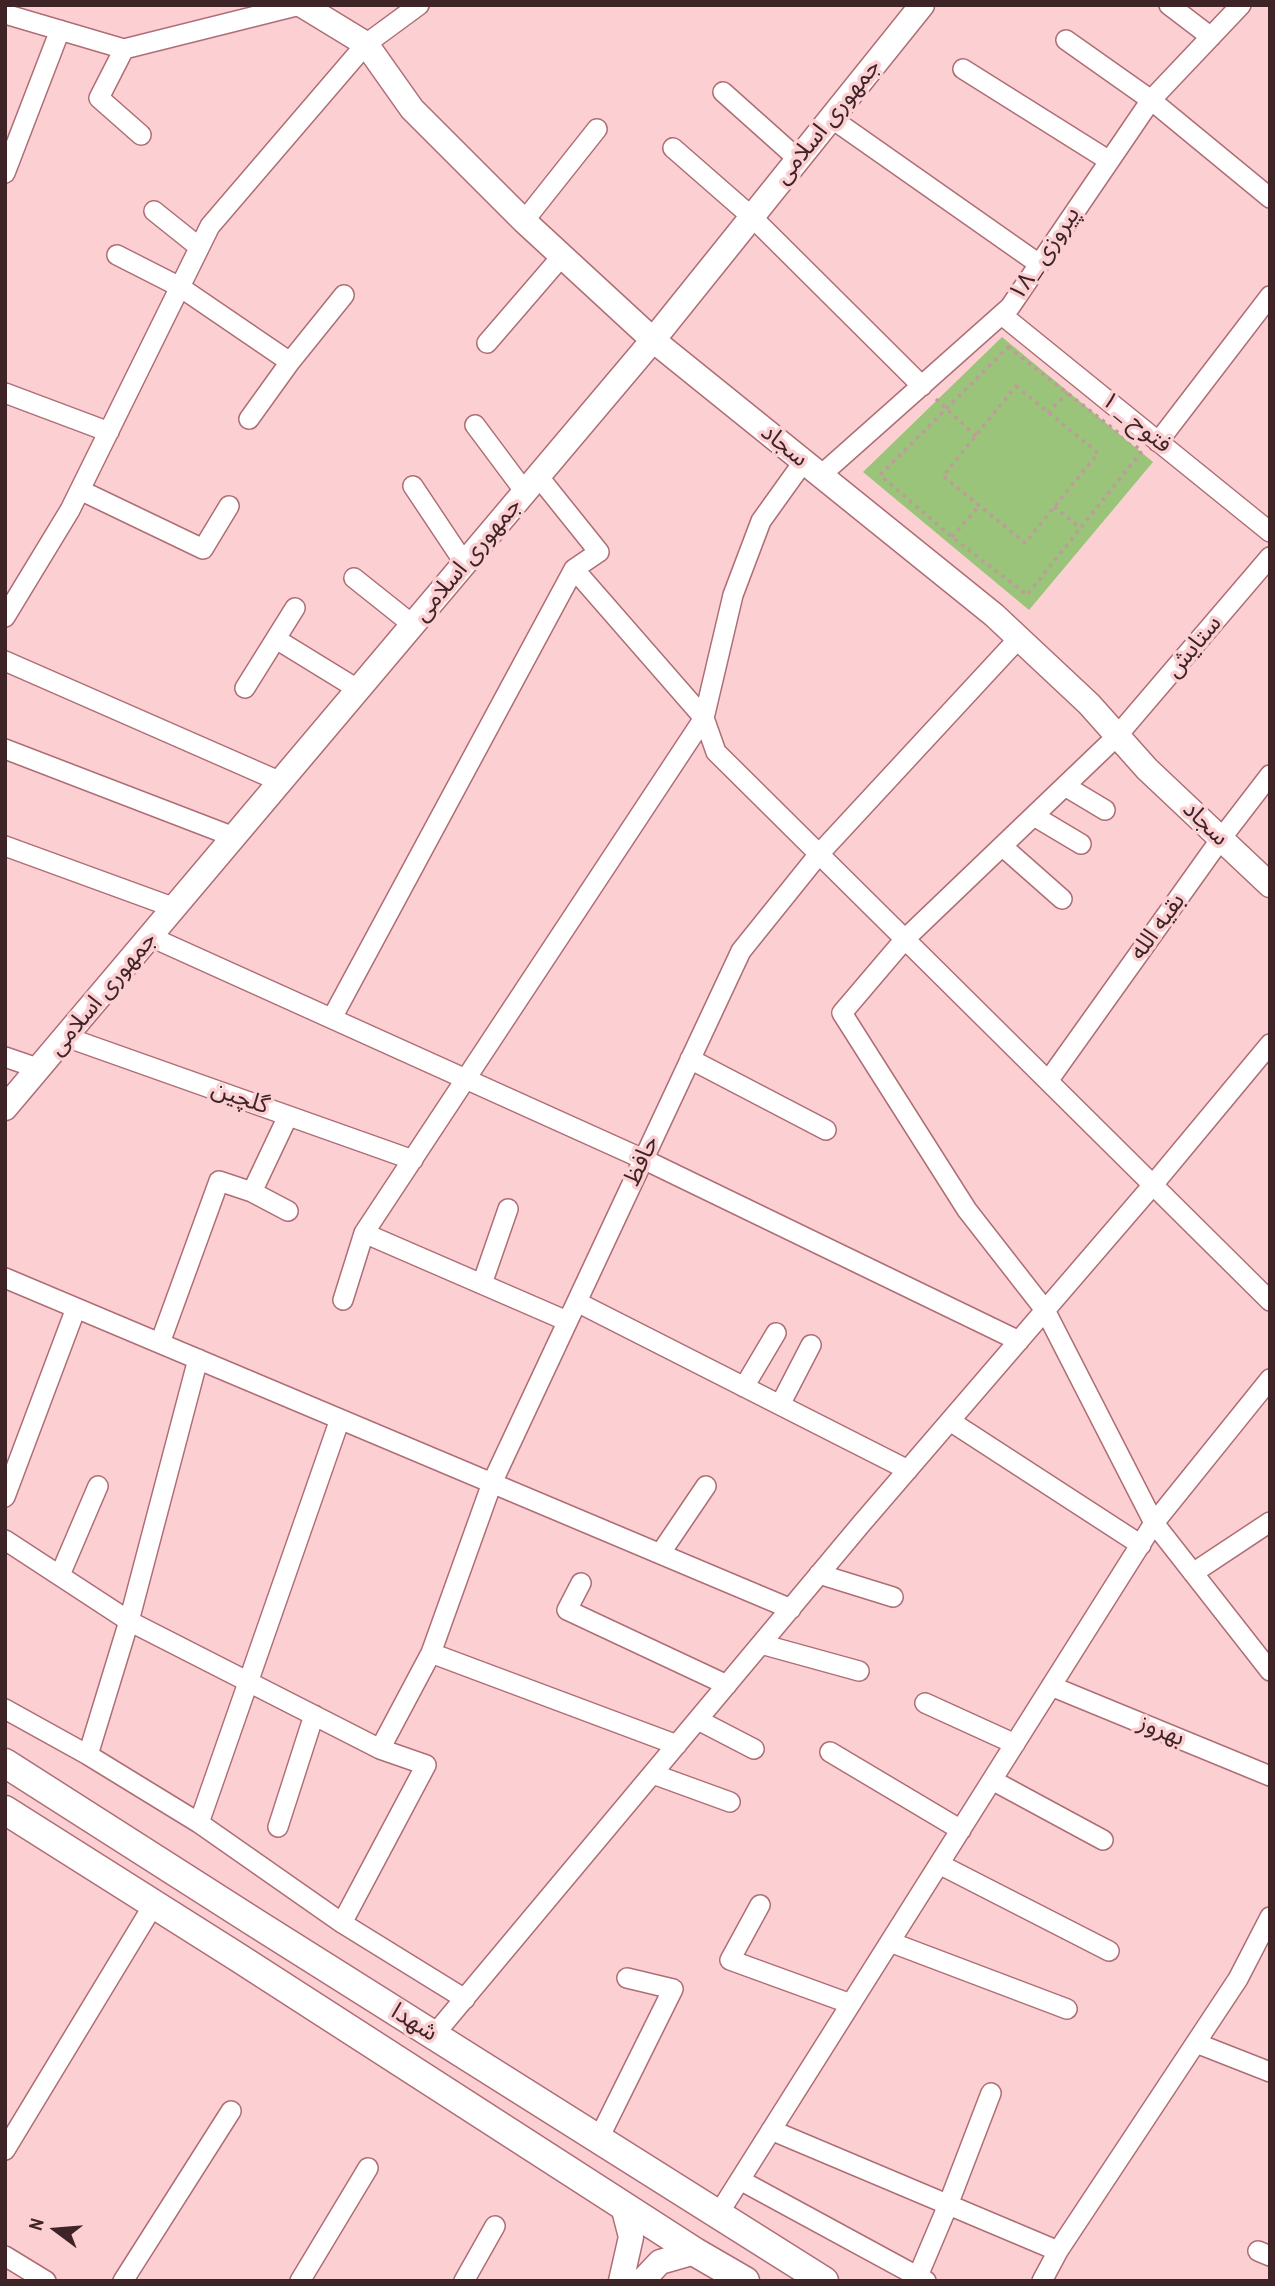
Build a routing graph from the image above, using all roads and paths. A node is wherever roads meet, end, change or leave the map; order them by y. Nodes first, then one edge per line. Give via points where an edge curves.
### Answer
1 (301, 5) edge
2 (419, 5) edge
3 (922, 5) edge
4 (1168, 5) edge
5 (1241, 5) edge
6 (5, 14) edge
7 (60, 30) junction
8 (1211, 37) junction
9 (1066, 40) dead end
10 (366, 44) junction
11 (124, 49) junction
12 (963, 69) dead end
13 (723, 92) dead end
14 (1150, 100) junction
15 (831, 118) junction
16 (597, 129) dead end
17 (141, 135) dead end
18 (673, 148) dead end
19 (798, 159) junction
20 (1108, 160) junction
21 (5, 173) edge
22 (1270, 198) edge
23 (154, 211) dead end
24 (752, 217) junction
25 (524, 221) junction
26 (200, 247) junction
27 (117, 255) dead end
28 (562, 256) junction
29 (1039, 264) junction
30 (180, 287) junction
31 (344, 295) dead end
32 (1270, 296) edge
33 (1002, 315) junction
34 (653, 340) junction
35 (487, 344) dead end
36 (290, 362) junction
37 (922, 386) junction
38 (5, 393) edge
39 (1068, 393) junction
40 (946, 408) junction
41 (1048, 412) junction
42 (248, 419) dead end
43 (475, 425) dead end
44 (108, 432) junction
45 (976, 436) junction
46 (1158, 442) junction
47 (812, 468) junction
48 (532, 484) junction
49 (413, 486) dead end
50 (80, 490) junction
51 (229, 506) dead end
52 (979, 506) junction
53 (1054, 507) junction
54 (1080, 528) junction
55 (1270, 532) edge
56 (952, 537) junction
57 (1270, 557) edge
58 (465, 564) junction
59 (574, 569) junction
60 (354, 578) dead end
61 (295, 608) dead end
62 (5, 617) edge
63 (413, 625) junction
64 (1019, 638) junction
65 (276, 639) junction
66 (5, 661) edge
67 (245, 688) dead end
68 (359, 690) junction
69 (704, 718) junction
70 (1117, 736) junction
71 (5, 748) edge
72 (1270, 775) edge
73 (281, 782) junction
74 (1065, 786) junction
75 (1105, 810) dead end
76 (1034, 816) junction
77 (234, 837) junction
78 (1220, 840) junction
79 (1081, 844) dead end
80 (5, 846) edge
81 (1002, 846) junction
82 (819, 854) junction
83 (1270, 885) edge
84 (1062, 899) dead end
85 (175, 908) junction
86 (151, 937) junction
87 (905, 939) junction
88 (332, 1018) junction
89 (66, 1037) junction
90 (1270, 1044) edge
91 (5, 1057) edge
92 (690, 1059) junction
93 (40, 1069) junction
94 (467, 1079) junction
95 (1048, 1082) junction
96 (5, 1108) edge
97 (288, 1116) junction
98 (825, 1130) dead end
99 (643, 1159) junction
100 (413, 1160) junction
101 (1152, 1186) junction
102 (252, 1192) junction
103 (508, 1209) dead end
104 (288, 1211) dead end
105 (364, 1233) junction
106 (5, 1278) edge
107 (482, 1284) junction
108 (343, 1300) dead end
109 (1270, 1301) edge
110 (576, 1302) junction
111 (76, 1308) junction
112 (1045, 1311) junction
113 (567, 1321) junction
114 (776, 1333) dead end
115 (1018, 1341) junction
116 (160, 1343) junction
117 (811, 1345) dead end
118 (198, 1359) junction
119 (1270, 1379) edge
120 (744, 1387) junction
121 (780, 1405) junction
122 (340, 1419) junction
123 (950, 1421) junction
124 (908, 1470) junction
125 (492, 1483) junction
126 (98, 1486) dead end
127 (706, 1486) dead end
128 (5, 1497) edge
129 (1270, 1522) edge
130 (1154, 1523) junction
131 (5, 1540) edge
132 (1140, 1545) junction
133 (660, 1554) junction
134 (1193, 1573) junction
135 (820, 1574) junction
136 (60, 1575) junction
137 (581, 1583) dead end
138 (893, 1597) dead end
139 (791, 1609) junction
140 (129, 1621) junction
141 (761, 1644) junction
142 (431, 1653) junction
143 (859, 1671) dead end
144 (1270, 1671) edge
145 (248, 1682) junction
146 (727, 1685) junction
147 (1051, 1686) junction
148 (925, 1703) dead end
149 (5, 1709) edge
150 (314, 1715) junction
151 (698, 1720) junction
152 (1015, 1744) junction
153 (677, 1745) junction
154 (380, 1749) junction
155 (754, 1749) dead end
156 (830, 1752) dead end
157 (88, 1755) junction
158 (5, 1763) edge
159 (653, 1774) junction
160 (1270, 1776) edge
161 (992, 1780) junction
162 (65, 1801) junction
163 (730, 1802) dead end
164 (5, 1810) edge
165 (199, 1823) junction
166 (278, 1826) dead end
167 (961, 1830) junction
168 (45, 1835) junction
169 (1103, 1840) dead end
170 (939, 1864) junction
171 (154, 1904) junction
172 (760, 1905) dead end
173 (342, 1923) junction
174 (1267, 1928) edge
175 (890, 1942) junction
176 (1110, 1951) dead end
177 (627, 1978) dead end
178 (465, 1999) junction
179 (851, 2004) junction
180 (1067, 2009) dead end
181 (434, 2035) junction
182 (1196, 2043) junction
183 (1270, 2072) edge
184 (991, 2093) dead end
185 (231, 2111) dead end
186 (771, 2130) junction
187 (599, 2138) junction
188 (5, 2150) edge
189 (368, 2168) dead end
190 (740, 2180) junction
191 (948, 2205) junction
192 (623, 2206) junction
193 (719, 2213) junction
194 (495, 2226) dead end
195 (1058, 2251) junction
196 (695, 2252) junction
197 (5, 2256) edge
198 (922, 2279) edge
199 (46, 2281) edge
200 (123, 2281) edge
201 (300, 2281) edge
202 (464, 2281) edge
203 (621, 2281) edge
204 (642, 2281) edge
205 (745, 2281) edge
206 (824, 2281) edge
207 (1042, 2281) edge

1 - 10 street, سجاد
1 - 11 street
2 - 10 street
3 - 15 street, جمهوری اسلامی
4 - 8 street
5 - 8 street, پیروزی _۱۸
6 - 7 street
7 - 11 street
7 - 21 street
8 - 14 street, پیروزی _۱۸
9 - 14 street
10 - 25 street, سجاد via 412,109
10 - 26 street via 210,226
11 - 17 street via 99,98
12 - 20 street
13 - 19 street
14 - 20 street, پیروزی _۱۸
14 - 22 street
15 - 19 street, جمهوری اسلامی
15 - 29 street
16 - 25 street
18 - 24 street
19 - 24 street, جمهوری اسلامی
20 - 29 street, پیروزی _۱۸
23 - 26 street
24 - 34 street, جمهوری اسلامی
24 - 37 street
25 - 28 street, سجاد
26 - 30 street
27 - 30 street
28 - 34 street, سجاد
28 - 35 street
29 - 33 street, پیروزی _۱۸
30 - 36 street
30 - 44 street
31 - 36 street
32 - 46 street
33 - 37 street, پیروزی _۱۸
33 - 46 street, فتوح _ ۱
34 - 47 street, سجاد
34 - 48 street, جمهوری اسلامی
36 - 42 street
37 - 40 path
37 - 47 street, پیروزی _۱۸
38 - 44 street
39 - 40 path via 1008,347
39 - 41 path
39 - 54 path via 1142,451
40 - 45 path
40 - 56 path via 880,475
41 - 45 path via 1016,386
41 - 53 path via 1098,453
43 - 48 street
44 - 50 street
45 - 52 path via 943,476
46 - 55 street, فتوح _ ۱
47 - 64 street, سجاد
47 - 69 street, پیروزی _۱۸ via 761,521 733,595
48 - 58 street, جمهوری اسلامی
48 - 59 street via 599,552
49 - 58 street
50 - 51 street via 203,549
50 - 62 street
52 - 53 path via 1025,543
52 - 56 path
53 - 54 path
54 - 56 path via 1027,595
57 - 70 street, ستایش
58 - 63 street, جمهوری اسلامی
59 - 69 street
59 - 88 street
60 - 63 street
61 - 65 street
63 - 68 street, جمهوری اسلامی
64 - 70 street, سجاد
64 - 82 street, حافظ
65 - 67 street
65 - 68 street
66 - 73 street
68 - 73 street, جمهوری اسلامی
69 - 82 street via 716,752
69 - 94 street
70 - 74 street, ستایش
70 - 78 street, سجاد
71 - 77 street
72 - 78 street, بقیه الله
73 - 77 street, جمهوری اسلامی
74 - 75 street
74 - 76 street, ستایش
76 - 79 street
76 - 81 street, ستایش
77 - 85 street, جمهوری اسلامی
78 - 83 street, سجاد
78 - 95 street, بقیه الله
80 - 85 street
81 - 84 street
81 - 87 street, ستایش
82 - 87 street
82 - 92 street, حافظ via 741,951
85 - 86 street, جمهوری اسلامی
86 - 88 street
86 - 89 street, جمهوری اسلامی
87 - 95 street
87 - 112 street, ستایش via 842,1013 967,1210
88 - 94 street
89 - 93 street, جمهوری اسلامی
89 - 97 street, گلچین
90 - 101 street
91 - 93 street
92 - 98 street
92 - 99 street, حافظ
93 - 96 street, جمهوری اسلامی
94 - 99 street
94 - 100 street
95 - 101 street
97 - 100 street, گلچین
97 - 102 street
99 - 110 street, حافظ
99 - 115 street
100 - 105 street
101 - 109 street
101 - 112 street
102 - 104 street
102 - 116 street via 219,1181
103 - 107 street
105 - 107 street
105 - 108 street
106 - 111 street
107 - 113 street
110 - 113 street, حافظ
110 - 120 street
111 - 116 street
111 - 128 street
112 - 115 street
112 - 130 street
113 - 125 street, حافظ
114 - 120 street
115 - 123 street
116 - 118 street
117 - 121 street
118 - 122 street
118 - 140 street
119 - 130 street
120 - 121 street
121 - 124 street
122 - 125 street
122 - 145 street
123 - 124 street
123 - 132 street
124 - 135 street
125 - 133 street
125 - 142 street, حافظ
126 - 136 street
127 - 133 street
129 - 134 street
130 - 132 street
130 - 134 street
131 - 136 street
132 - 147 street
133 - 139 street
134 - 144 street
135 - 138 street
135 - 139 street
136 - 140 street
137 - 146 street via 567,1610
139 - 141 street
140 - 145 street
140 - 157 street
141 - 143 street
141 - 146 street
142 - 153 street
142 - 154 street, حافظ
145 - 150 street
145 - 165 street
146 - 151 street
147 - 152 street
147 - 160 street, بهروز
148 - 152 street
149 - 157 street
150 - 154 street
150 - 166 street
151 - 153 street
151 - 155 street
152 - 161 street
153 - 159 street
154 - 173 street via 426,1765
156 - 167 street
157 - 165 street
158 - 162 main road, شهدا
159 - 163 street
159 - 178 street
161 - 167 street
161 - 169 street
162 - 168 main road
162 - 181 main road, شهدا
164 - 168 main road, شهدا
165 - 173 street
167 - 170 street
168 - 171 main road, شهدا
170 - 175 street
170 - 176 street
171 - 188 street
171 - 192 main road, شهدا
172 - 179 street via 730,1960
173 - 178 street
174 - 182 street
175 - 179 street
175 - 180 street
177 - 187 street via 673,1989
178 - 181 street
179 - 186 street
181 - 187 main road, شهدا
182 - 183 street
182 - 195 street
184 - 191 street
185 - 200 street
186 - 190 street
186 - 191 street
187 - 193 main road, شهدا
189 - 201 street
190 - 193 street
190 - 198 street
191 - 195 street
191 - 198 street
192 - 196 main road, شهدا
192 - 203 street via 631,2238
193 - 206 main road, شهدا
194 - 202 street
195 - 207 street
196 - 204 street via 660,2262
196 - 205 main road, شهدا
197 - 199 street

